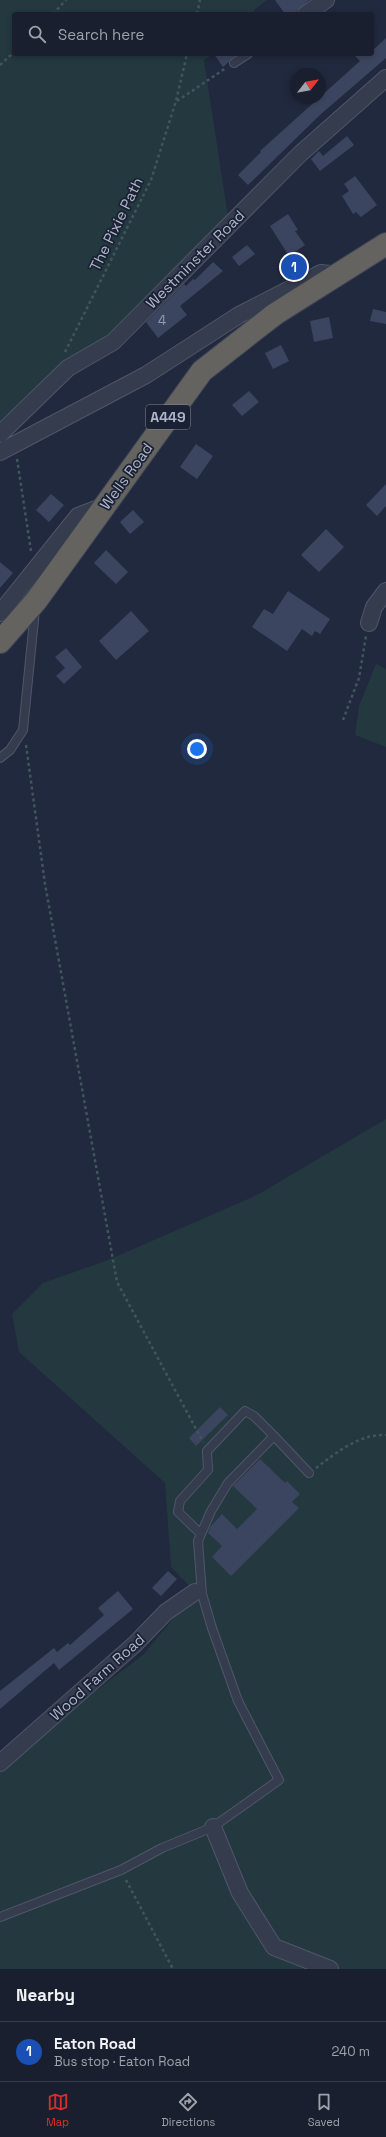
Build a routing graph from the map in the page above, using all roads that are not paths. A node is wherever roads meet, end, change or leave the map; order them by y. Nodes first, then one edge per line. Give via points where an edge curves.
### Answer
1 (326, 0) edge
2 (309, 12) edge
3 (245, 56) edge
4 (234, 63) road end
5 (386, 78) edge
6 (386, 244) edge
7 (340, 274) junction
8 (0, 434) edge
9 (0, 452) edge
10 (104, 506) junction
11 (386, 591) edge
12 (36, 601) junction
13 (0, 613) edge
14 (369, 623) road end
15 (0, 642) edge
16 (0, 758) edge
17 (274, 1436) junction
18 (309, 1473) road end
19 (201, 1534) junction
20 (198, 1593) junction
21 (0, 1763) edge
22 (213, 1827) junction
23 (0, 1917) edge
24 (330, 1969) edge

1 - 2 street
3 - 4 lane
5 - 8 street, Westminster Road via 300,154 113,342 68,368
6 - 7 highway, Wells Road / A449
7 - 9 street via 321,274 239,315 146,375
7 - 10 highway, Wells Road / A449 via 275,314 202,371
10 - 12 highway, Wells Road / A449
10 - 13 street via 78,516
11 - 14 street via 374,607
12 - 15 highway, Wells Road / A449
12 - 16 lane via 23,730 10,750
17 - 18 lane
17 - 19 lane via 228,1483
17 - 19 lane via 254,1416 245,1411 207,1451 208,1470 180,1500 178,1512
19 - 20 lane via 198,1540
20 - 21 street, Wood Farm Road via 166,1612 135,1644
20 - 22 lane via 238,1701 279,1780
22 - 23 lane via 162,1848 121,1870
22 - 24 street via 240,1894 274,1947

